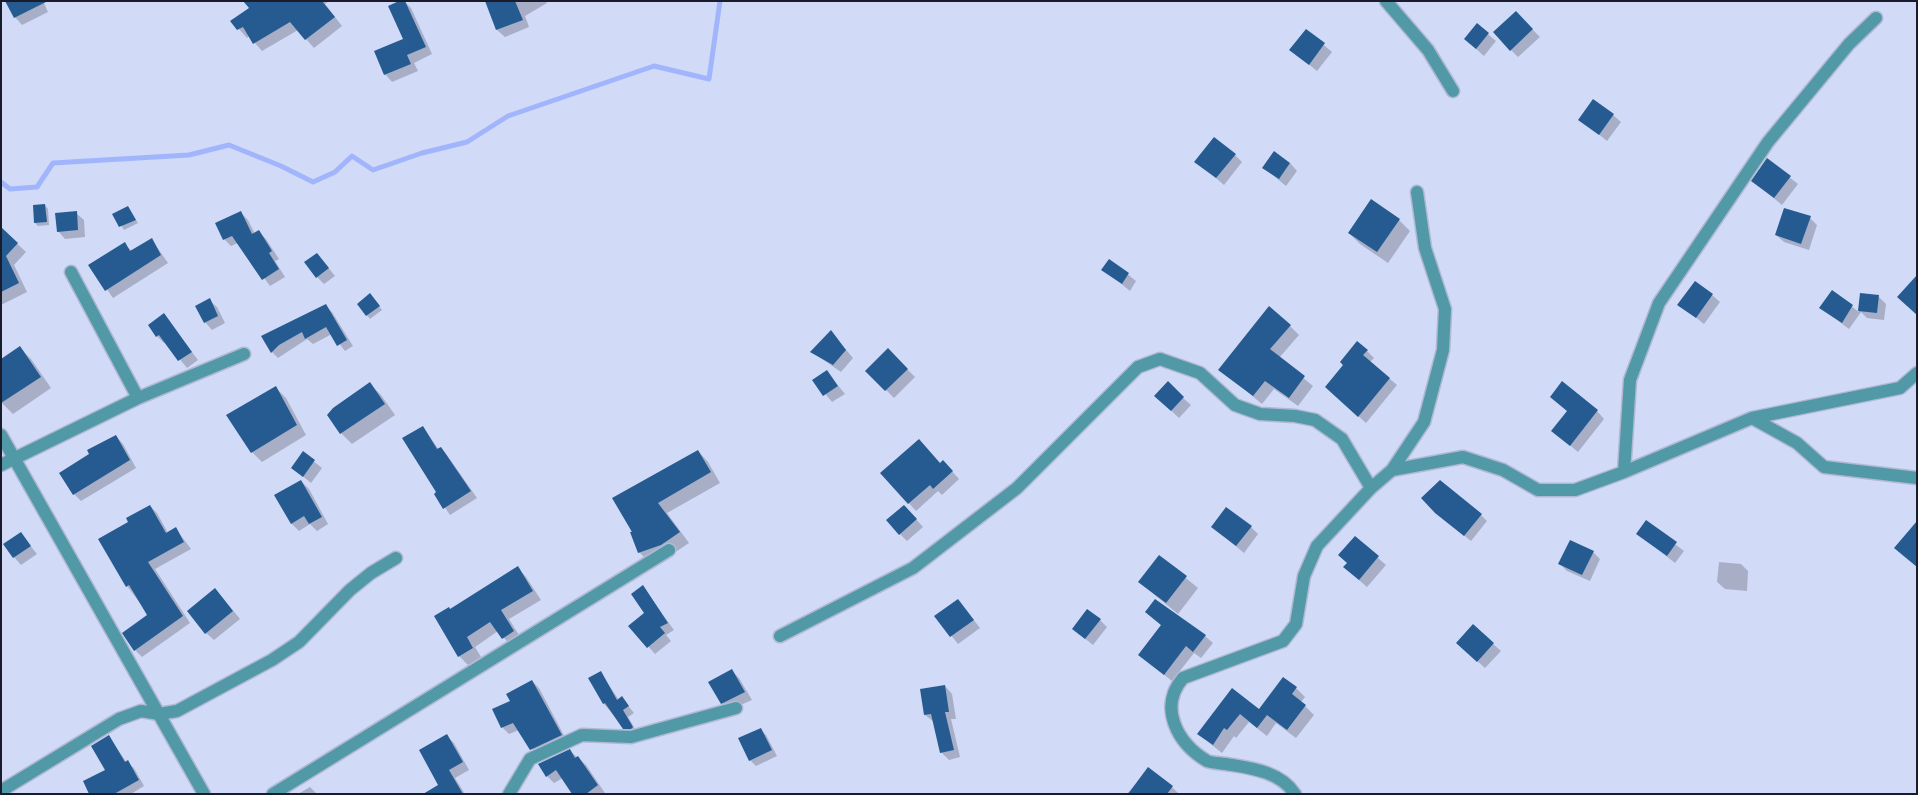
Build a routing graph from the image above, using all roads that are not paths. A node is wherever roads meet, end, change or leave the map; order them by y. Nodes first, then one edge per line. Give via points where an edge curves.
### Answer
1 (1386, 1) edge
2 (1876, 18) dead end
3 (1453, 91) dead end
4 (1417, 192) dead end
5 (71, 272) dead end
6 (244, 354) dead end
7 (1917, 373) edge
8 (138, 398) junction
9 (1752, 418) junction
10 (1, 435) edge
11 (16, 459) junction
12 (1, 465) edge
13 (1392, 470) junction
14 (1624, 472) junction
15 (1917, 478) edge
16 (1371, 488) junction
17 (669, 550) dead end
18 (396, 558) dead end
19 (780, 636) dead end
20 (736, 708) dead end
21 (159, 714) junction
22 (1, 790) edge
23 (204, 794) edge
24 (273, 794) edge
25 (509, 794) edge
26 (1294, 794) edge

1 - 3 street via 1428,50
2 - 14 street via 1849,44 1768,142 1659,303 1630,380
4 - 13 street via 1425,248 1445,309 1443,350 1424,422
5 - 8 street
6 - 8 street
7 - 9 street via 1900,388
8 - 11 street via 54,437
9 - 14 street
9 - 15 street via 1796,444 1824,467
10 - 11 street
11 - 12 street
11 - 21 street
13 - 14 street via 1463,457 1503,470 1538,490 1575,490
13 - 16 street
16 - 19 street via 1342,439 1315,420 1260,414 1236,405 1200,373 1160,359 1148,362 1138,367 1017,488 913,568
16 - 26 street via 1317,546 1304,576 1296,624 1283,641 1183,678 1174,689 1171,709 1179,737 1208,761 1260,769 1291,788
17 - 24 street
18 - 21 street via 357,584 299,642 272,660 177,711
20 - 25 street via 631,737 582,735 530,759
21 - 22 street via 141,711 118,719
21 - 23 street

